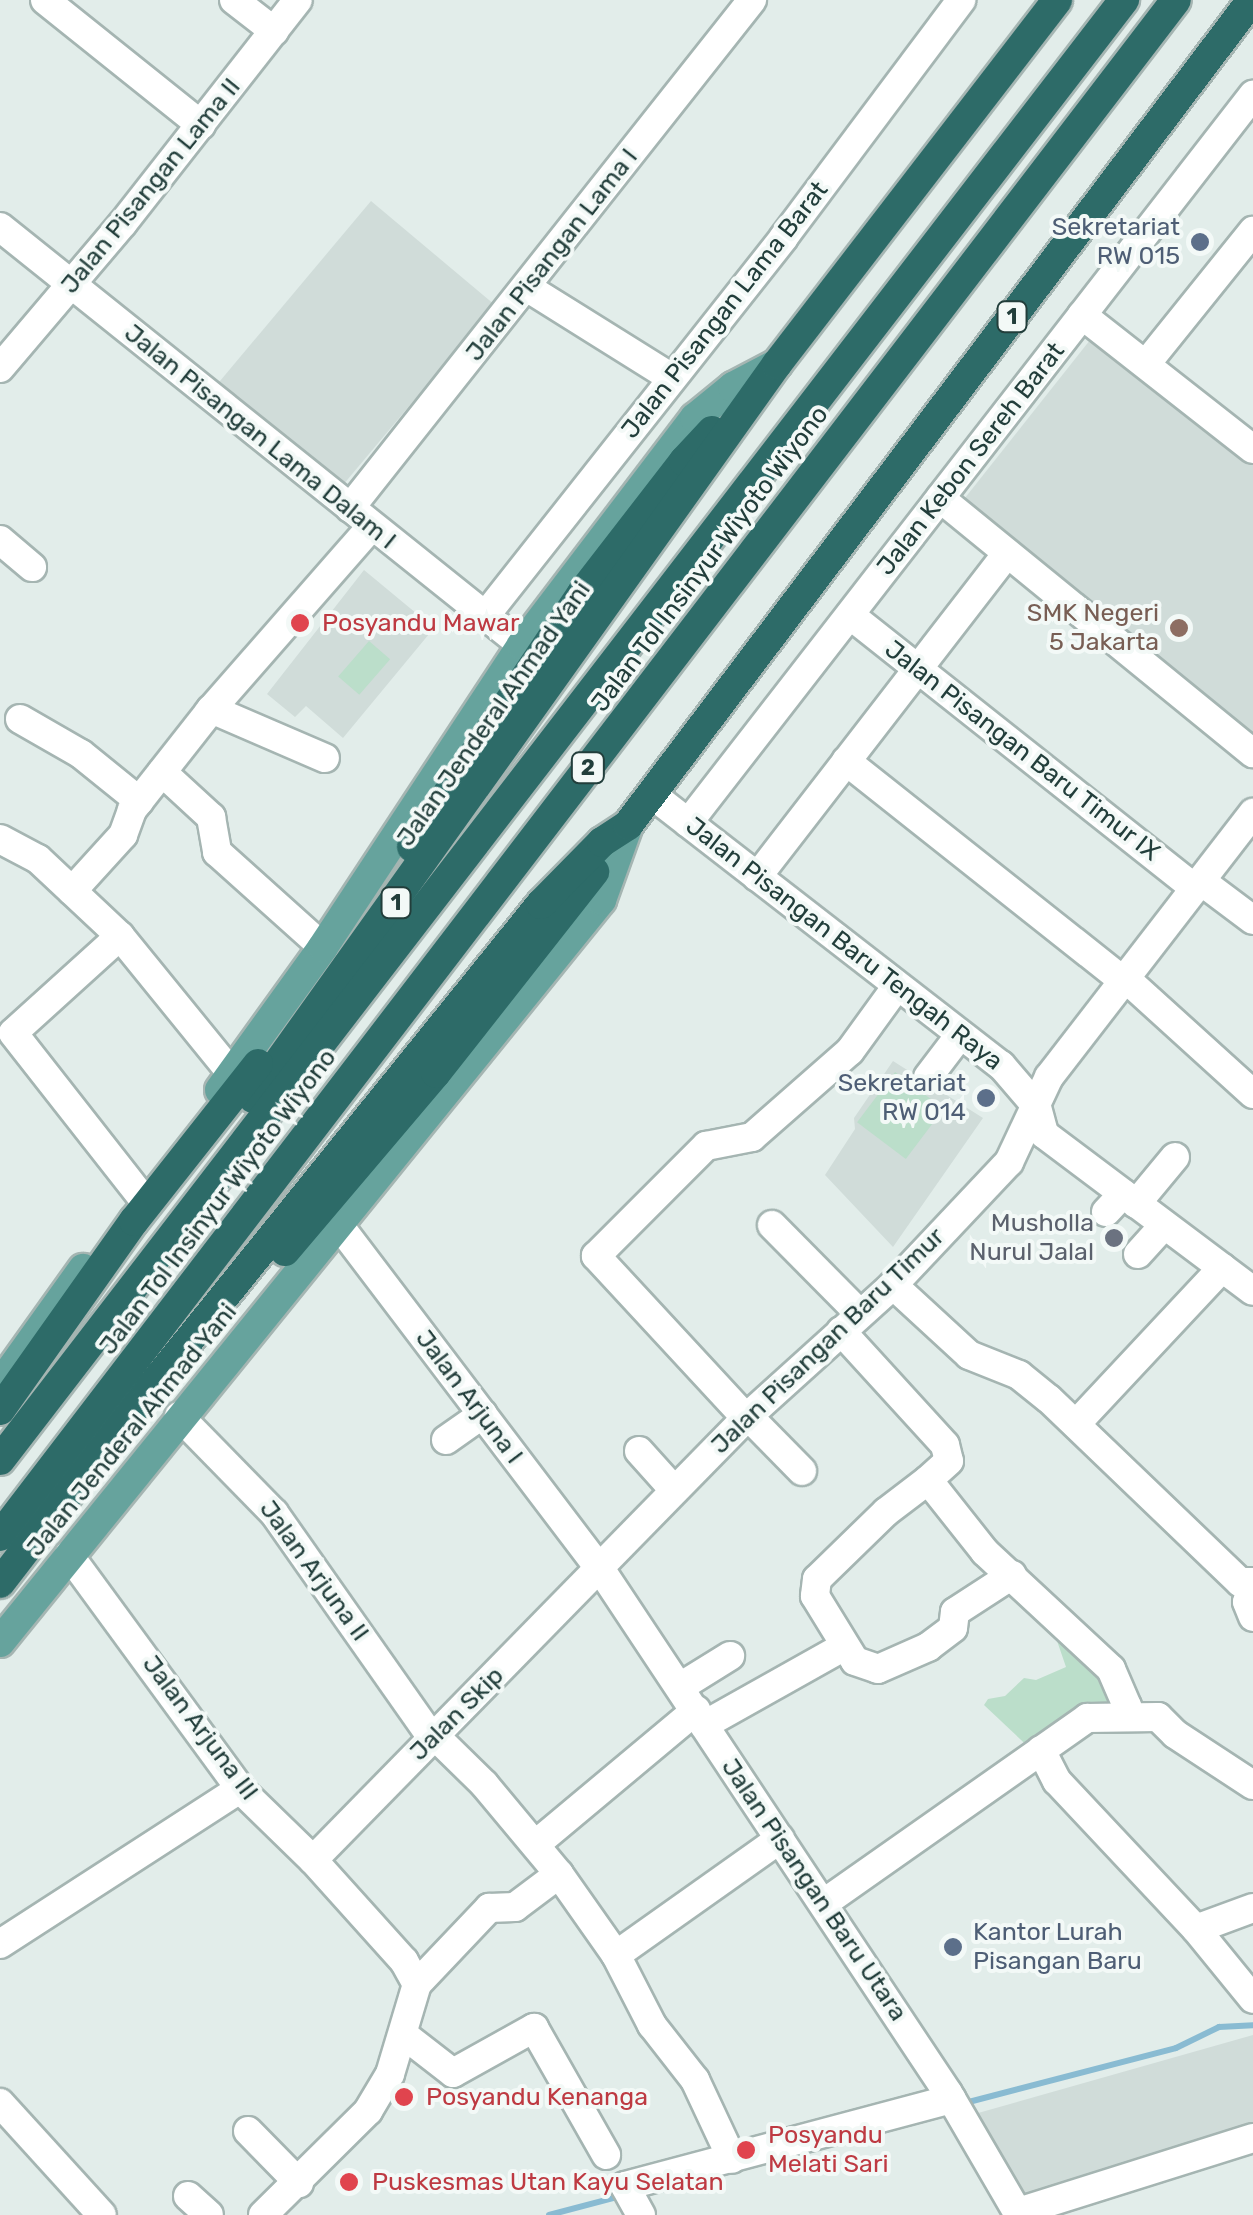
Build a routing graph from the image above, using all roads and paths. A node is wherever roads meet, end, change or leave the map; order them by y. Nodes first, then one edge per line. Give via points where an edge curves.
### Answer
1 (45, 0) edge
2 (234, 0) edge
3 (298, 0) edge
4 (752, 0) edge
5 (960, 0) edge
6 (1057, 0) edge
7 (1124, 0) edge
8 (1176, 0) edge
9 (1252, 0) edge
10 (274, 31) junction
11 (1253, 95) edge
12 (201, 125) junction
13 (0, 227) edge
14 (1249, 244) edge
15 (71, 285) junction
16 (528, 288) junction
17 (1082, 315) junction
18 (778, 364) junction
19 (1146, 364) junction
20 (0, 368) edge
21 (672, 378) junction
22 (1253, 449) edge
23 (940, 498) junction
24 (360, 518) junction
25 (0, 540) edge
26 (1007, 553) junction
27 (32, 566) dead end
28 (850, 615) junction
29 (484, 616) junction
30 (522, 645) junction
31 (918, 668) junction
32 (211, 709) junction
33 (20, 719) dead end
34 (1253, 753) edge
35 (325, 758) dead end
36 (846, 761) junction
37 (162, 772) junction
38 (651, 794) junction
39 (138, 800) junction
40 (1253, 814) edge
41 (688, 823) junction
42 (628, 825) junction
43 (5, 852) edge
44 (757, 877) junction
45 (1197, 884) junction
46 (72, 891) junction
47 (1253, 920) edge
48 (120, 936) junction
49 (323, 946) junction
50 (1123, 978) junction
51 (897, 986) junction
52 (960, 1034) junction
53 (6, 1038) edge
54 (232, 1074) junction
55 (928, 1076) dead end
56 (1253, 1094) edge
57 (1037, 1108) junction
58 (1175, 1157) dead end
59 (140, 1196) junction
60 (1122, 1203) junction
61 (338, 1224) junction
62 (772, 1224) dead end
63 (1164, 1225) junction
64 (1138, 1254) dead end
65 (1222, 1268) junction
66 (893, 1285) junction
67 (1253, 1291) edge
68 (850, 1322) junction
69 (0, 1384) edge
70 (0, 1410) edge
71 (483, 1414) junction
72 (179, 1416) junction
73 (747, 1417) junction
74 (1076, 1424) junction
75 (0, 1431) edge
76 (446, 1440) dead end
77 (639, 1451) dead end
78 (0, 1460) edge
79 (802, 1471) dead end
80 (928, 1480) junction
81 (674, 1490) junction
82 (0, 1536) edge
83 (69, 1555) junction
84 (600, 1570) junction
85 (1012, 1575) junction
86 (0, 1585) edge
87 (1253, 1585) edge
88 (1253, 1617) edge
89 (0, 1642) edge
90 (844, 1647) junction
91 (730, 1656) dead end
92 (693, 1708) junction
93 (1126, 1717) junction
94 (434, 1737) junction
95 (1041, 1750) junction
96 (1248, 1771) edge
97 (240, 1789) junction
98 (780, 1839) junction
99 (536, 1844) junction
100 (314, 1860) junction
101 (559, 1874) junction
102 (824, 1903) junction
103 (1253, 1908) edge
104 (1196, 1929) junction
105 (0, 1944) edge
106 (616, 1956) junction
107 (417, 1984) junction
108 (1253, 1998) edge
109 (404, 2034) junction
110 (0, 2104) edge
111 (956, 2107) junction
112 (248, 2131) dead end
113 (1253, 2138) edge
114 (606, 2155) dead end
115 (732, 2159) junction
116 (299, 2183) junction
117 (632, 2198) edge
118 (1018, 2213) edge
119 (102, 2215) edge
120 (263, 2215) edge

1 - 12 street
2 - 10 street
3 - 10 street, Jalan Pisangan Lama II
4 - 16 street, Jalan Pisangan Lama I
5 - 21 street, Jalan Pisangan Lama Barat
6 - 18 highway, Jalan Jenderal Ahmad Yani / 1
7 - 78 highway, Jalan Tol Insinyur Wiyoto Wiyono / 2
8 - 82 highway, Jalan Tol Insinyur Wiyoto Wiyono / 2
9 - 38 highway, Jalan Jenderal Ahmad Yani / 1
10 - 12 street, Jalan Pisangan Lama II
11 - 17 street, Jalan Kebon Sereh Barat
12 - 15 street, Jalan Pisangan Lama II
13 - 15 street, Jalan Pisangan Lama Dalam I
14 - 19 street
15 - 20 street, Jalan Pisangan Lama II
15 - 24 street, Jalan Pisangan Lama Dalam I
16 - 21 street
16 - 24 street, Jalan Pisangan Lama I
17 - 19 street
17 - 23 street, Jalan Kebon Sereh Barat
18 - 30 main road, Jalan Jenderal Ahmad Yani / 1 via 733,387 695,418
18 - 70 highway via 684,461 582,594 333,962
18 - 75 highway, Jalan Jenderal Ahmad Yani / 1 via 350,967
19 - 22 street
21 - 29 street, Jalan Pisangan Lama Barat
23 - 26 street
23 - 28 street, Jalan Kebon Sereh Barat
24 - 29 street, Jalan Pisangan Lama Dalam I
24 - 32 street, Jalan Pisangan Lama I
25 - 27 street
26 - 31 street
26 - 34 street
28 - 31 street, Jalan Pisangan Baru Timur IX
28 - 41 street, Jalan Kebon Sereh Barat
29 - 30 street, Jalan Pisangan Lama Dalam I
30 - 49 main road, Jalan Jenderal Ahmad Yani / 1
31 - 36 street
31 - 45 street, Jalan Pisangan Baru Timur IX
32 - 35 street
32 - 37 street, Jalan Pisangan Lama I
33 - 39 street via 80,754
36 - 44 street
36 - 50 street
37 - 39 street, Jalan Pisangan Lama I
37 - 49 street via 211,817 217,852
38 - 41 street, Jalan Pisangan Baru Tengah Raya
38 - 42 highway, Jalan Jenderal Ahmad Yani / 1
39 - 46 street, Jalan Pisangan Lama I via 123,836
40 - 45 street, Jalan Pisangan Baru Timur
41 - 44 street, Jalan Pisangan Baru Tengah Raya
42 - 61 main road, Jalan Jenderal Ahmad Yani / 1 via 601,900
42 - 86 highway via 436,1073
42 - 86 highway, Jalan Jenderal Ahmad Yani / 1 via 540,904 148,1390
43 - 46 street via 38,859
44 - 51 street, Jalan Pisangan Baru Tengah Raya
45 - 47 street, Jalan Pisangan Baru Timur IX
45 - 50 street, Jalan Pisangan Baru Timur
46 - 48 street
48 - 53 street
48 - 54 street
49 - 54 main road, Jalan Jenderal Ahmad Yani / 1
50 - 56 street
50 - 57 street, Jalan Pisangan Baru Timur via 1049,1077
51 - 52 street, Jalan Pisangan Baru Tengah Raya
51 - 73 street via 850,1052 752,1137 706,1146 596,1256
52 - 55 street
52 - 57 street, Jalan Pisangan Baru Tengah Raya via 1002,1065
53 - 59 street
54 - 59 main road, Jalan Jenderal Ahmad Yani / 1
57 - 60 street, Jalan Pisangan Baru Tengah Raya via 1044,1134
57 - 66 street, Jalan Pisangan Baru Timur via 1008,1162
58 - 60 street
59 - 69 main road, Jalan Jenderal Ahmad Yani / 1
60 - 63 street, Jalan Pisangan Baru Tengah Raya
61 - 71 street, Jalan Arjuna I
61 - 72 main road, Jalan Jenderal Ahmad Yani / 1
62 - 68 street
63 - 64 street
63 - 65 street, Jalan Pisangan Baru Tengah Raya
65 - 67 street, Jalan Pisangan Baru Tengah Raya
65 - 74 street
66 - 68 street, Jalan Pisangan Baru Timur
66 - 74 street via 969,1355 1019,1375
68 - 73 street, Jalan Pisangan Baru Timur
68 - 80 street via 945,1445 948,1460
71 - 76 street
71 - 84 street, Jalan Arjuna I
72 - 83 main road, Jalan Jenderal Ahmad Yani / 1
72 - 94 street, Jalan Arjuna II via 274,1513
73 - 79 street
73 - 81 street, Jalan Pisangan Baru Timur
74 - 87 street via 1240,1582
77 - 81 street
80 - 85 street
80 - 90 street via 816,1579 815,1596
81 - 84 street, Jalan Pisangan Baru Timur
83 - 89 main road, Jalan Jenderal Ahmad Yani / 1
83 - 97 street, Jalan Arjuna III
84 - 92 street, Jalan Pisangan Baru Utara
84 - 94 street, Jalan Skip
85 - 90 street via 955,1612 954,1628 904,1659 869,1669
85 - 93 street via 1111,1669
87 - 88 street via 1247,1602
90 - 92 street
91 - 92 street
92 - 98 street, Jalan Pisangan Baru Utara
92 - 99 street
93 - 95 street via 1087,1718
93 - 96 street via 1158,1716 1175,1734
94 - 99 street, Jalan Arjuna II
94 - 100 street, Jalan Skip
95 - 102 street
95 - 104 street via 1057,1781
97 - 100 street, Jalan Arjuna III
97 - 105 street
98 - 102 street, Jalan Pisangan Baru Utara
98 - 106 street
99 - 101 street, Jalan Arjuna II
100 - 107 street, Jalan Arjuna III
101 - 106 street, Jalan Arjuna II
101 - 107 street via 515,1907 489,1908
102 - 111 street, Jalan Pisangan Baru Utara
103 - 104 street
104 - 108 street
106 - 115 street, Jalan Arjuna II via 652,2025 696,2080
107 - 109 street
109 - 114 street via 454,2072 534,2028
109 - 116 street via 368,2111
110 - 119 street
111 - 115 street
111 - 118 street, Jalan Pisangan Baru Utara
112 - 116 street
113 - 118 street
115 - 117 street
116 - 120 street

